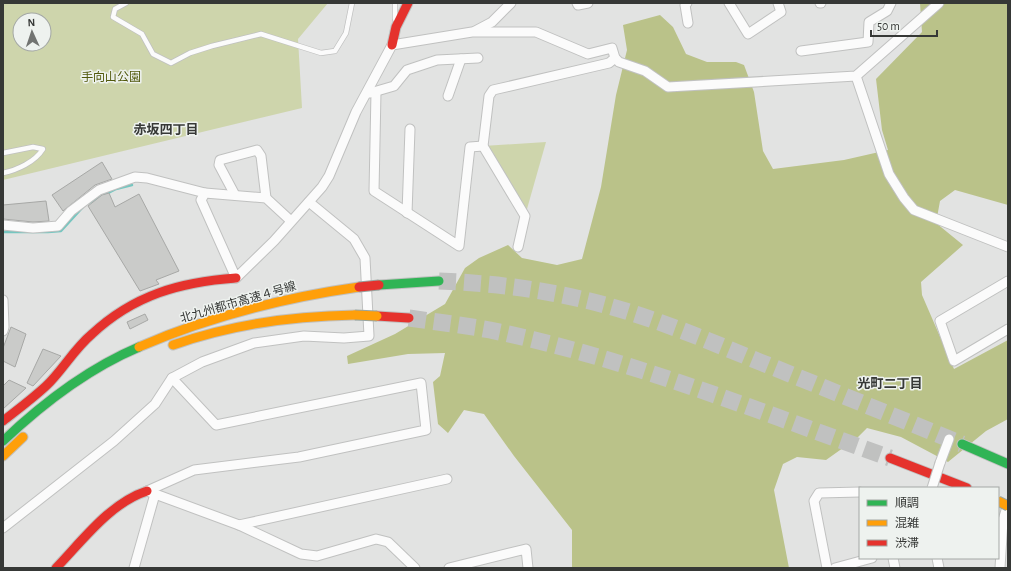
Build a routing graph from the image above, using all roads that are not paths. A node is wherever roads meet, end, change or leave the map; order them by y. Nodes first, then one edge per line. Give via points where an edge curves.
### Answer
1 (126, 3) edge
2 (352, 3) edge
3 (395, 3) edge
4 (408, 3) edge
5 (511, 3) edge
6 (577, 3) edge
7 (588, 3) edge
8 (687, 3) edge
9 (729, 3) edge
10 (778, 3) edge
11 (892, 3) edge
12 (939, 3) edge
13 (688, 23) dead end
14 (396, 27) junction
15 (472, 32) junction
16 (392, 44) junction
17 (801, 50) dead end
18 (478, 58) dead end
19 (615, 58) junction
20 (461, 59) junction
21 (856, 76) junction
22 (376, 92) junction
23 (365, 95) junction
24 (448, 96) dead end
25 (410, 129) dead end
26 (483, 146) junction
27 (3, 153) edge
28 (3, 173) edge
29 (205, 193) junction
30 (235, 195) junction
31 (266, 198) junction
32 (309, 202) junction
33 (407, 213) junction
34 (291, 221) junction
35 (3, 225) edge
36 (1008, 247) edge
37 (518, 248) dead end
38 (236, 278) junction
39 (1008, 281) edge
40 (439, 282) tunnel mouth
41 (3, 300) edge
42 (271, 303) junction
43 (230, 305) dead end
44 (409, 318) tunnel mouth
45 (1008, 329) edge
46 (3, 331) edge
47 (164, 348) dead end
48 (95, 358) dead end
49 (172, 378) junction
50 (67, 387) junction
51 (3, 421) edge
52 (30, 431) dead end
53 (949, 439) dead end
54 (3, 441) edge
55 (962, 444) tunnel mouth
56 (3, 456) edge
57 (890, 458) tunnel mouth
58 (1008, 464) edge
59 (447, 479) dead end
60 (932, 487) edge
61 (964, 487) edge
62 (151, 492) junction
63 (859, 492) edge
64 (1008, 505) edge
65 (1006, 522) edge
66 (239, 525) junction
67 (3, 528) edge
68 (868, 559) edge
69 (58, 567) edge
70 (134, 568) edge
71 (415, 568) edge
72 (449, 568) edge
73 (528, 568) edge
74 (827, 568) edge
75 (834, 568) edge
76 (1000, 568) edge

1 - 2 lane via 115,9 113,17 142,34 153,54 171,64 190,53 261,34 321,53 335,51 346,33
3 - 14 lane
4 - 14 main road
5 - 15 street via 492,22
6 - 7 street
8 - 13 street via 684,5
9 - 10 street via 748,34 781,12
11 - 17 street via 887,12 869,22 868,42
12 - 21 street
14 - 16 main road
15 - 16 street
15 - 19 street via 536,32 588,54 612,48
16 - 23 street
18 - 20 street
19 - 21 street via 619,62 645,71 668,87
19 - 26 street via 609,63 493,90 489,96
20 - 22 street via 437,60 407,70 394,86
20 - 24 street
21 - 36 street via 889,174 914,210
22 - 23 street
22 - 33 street via 374,191
23 - 32 street via 329,176
25 - 33 street
26 - 33 street via 470,147 459,246
26 - 37 street via 525,216
27 - 28 lane via 33,147 43,149 38,157
29 - 30 street
29 - 35 street via 135,177 99,190 71,211 58,226 34,228
29 - 38 street via 201,200
30 - 31 street
30 - 31 street via 219,164 220,160 257,150 261,156
31 - 34 street
32 - 34 street
32 - 49 street via 354,239 365,258 369,336 304,336 254,343 202,362
34 - 38 street via 264,252
38 - 51 main road via 207,280 180,286 148,296 123,308 91,334 46,386
39 - 45 street via 940,321 954,361
40 - 42 main road, 北九州都市高速４号線, bridge via 359,287
41 - 46 street
42 - 43 main road
42 - 50 main road, 北九州都市高速４号線 via 221,316 172,333 122,355
44 - 47 main road, 北九州都市高速４号線, bridge via 321,315 266,320 213,332
48 - 50 main road
49 - 62 street via 216,425 421,383 426,430 299,457 194,470
49 - 67 street via 149,410 114,441
50 - 54 main road, 北九州都市高速４号線
52 - 56 main road
53 - 60 street, bridge
55 - 58 main road
57 - 61 main road
59 - 66 street
62 - 66 street
62 - 69 main road via 132,496 116,507
62 - 70 street
63 - 74 street via 819,493 814,501
64 - 65 street
65 - 76 street
66 - 71 street via 301,554 317,556 376,539 388,542
68 - 75 street
72 - 73 street via 526,549

